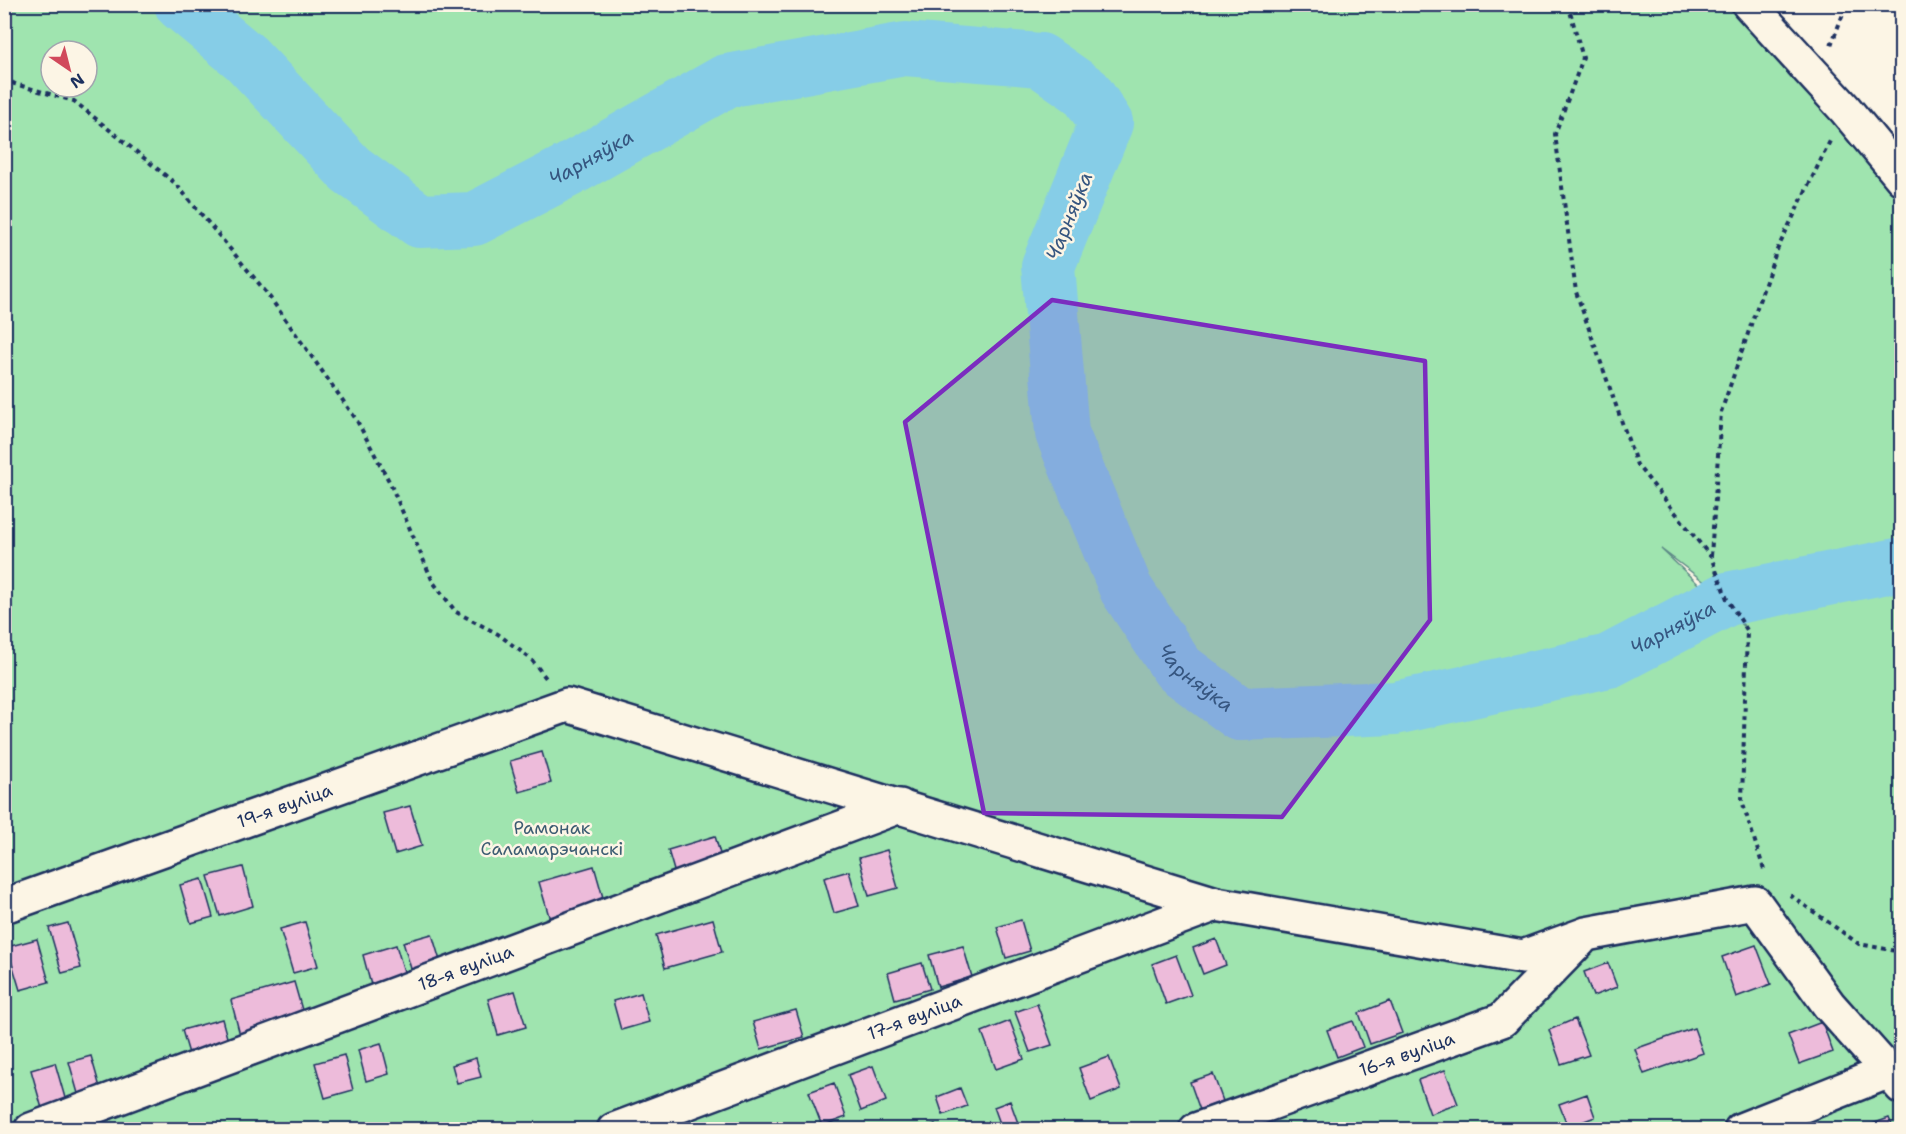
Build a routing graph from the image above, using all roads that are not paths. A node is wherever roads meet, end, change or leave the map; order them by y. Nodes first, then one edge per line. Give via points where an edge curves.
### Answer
1 (1749, 4) edge
2 (1902, 178) edge
3 (900, 806) junction
4 (1216, 904) junction
5 (4, 906) edge
6 (1586, 934) junction
7 (1894, 1080) edge
8 (32, 1130) edge
9 (614, 1130) edge
10 (1196, 1130) edge
11 (1741, 1130) edge

1 - 2 street
3 - 4 street
3 - 5 street, 19-я вуліца via 567,705
3 - 8 street, 18-я вуліца
4 - 6 street via 1523,957
4 - 9 street, 17-я вуліца
6 - 7 street via 1755,903 1829,1005
6 - 10 street, 16-я вуліца via 1502,1020
7 - 11 street

